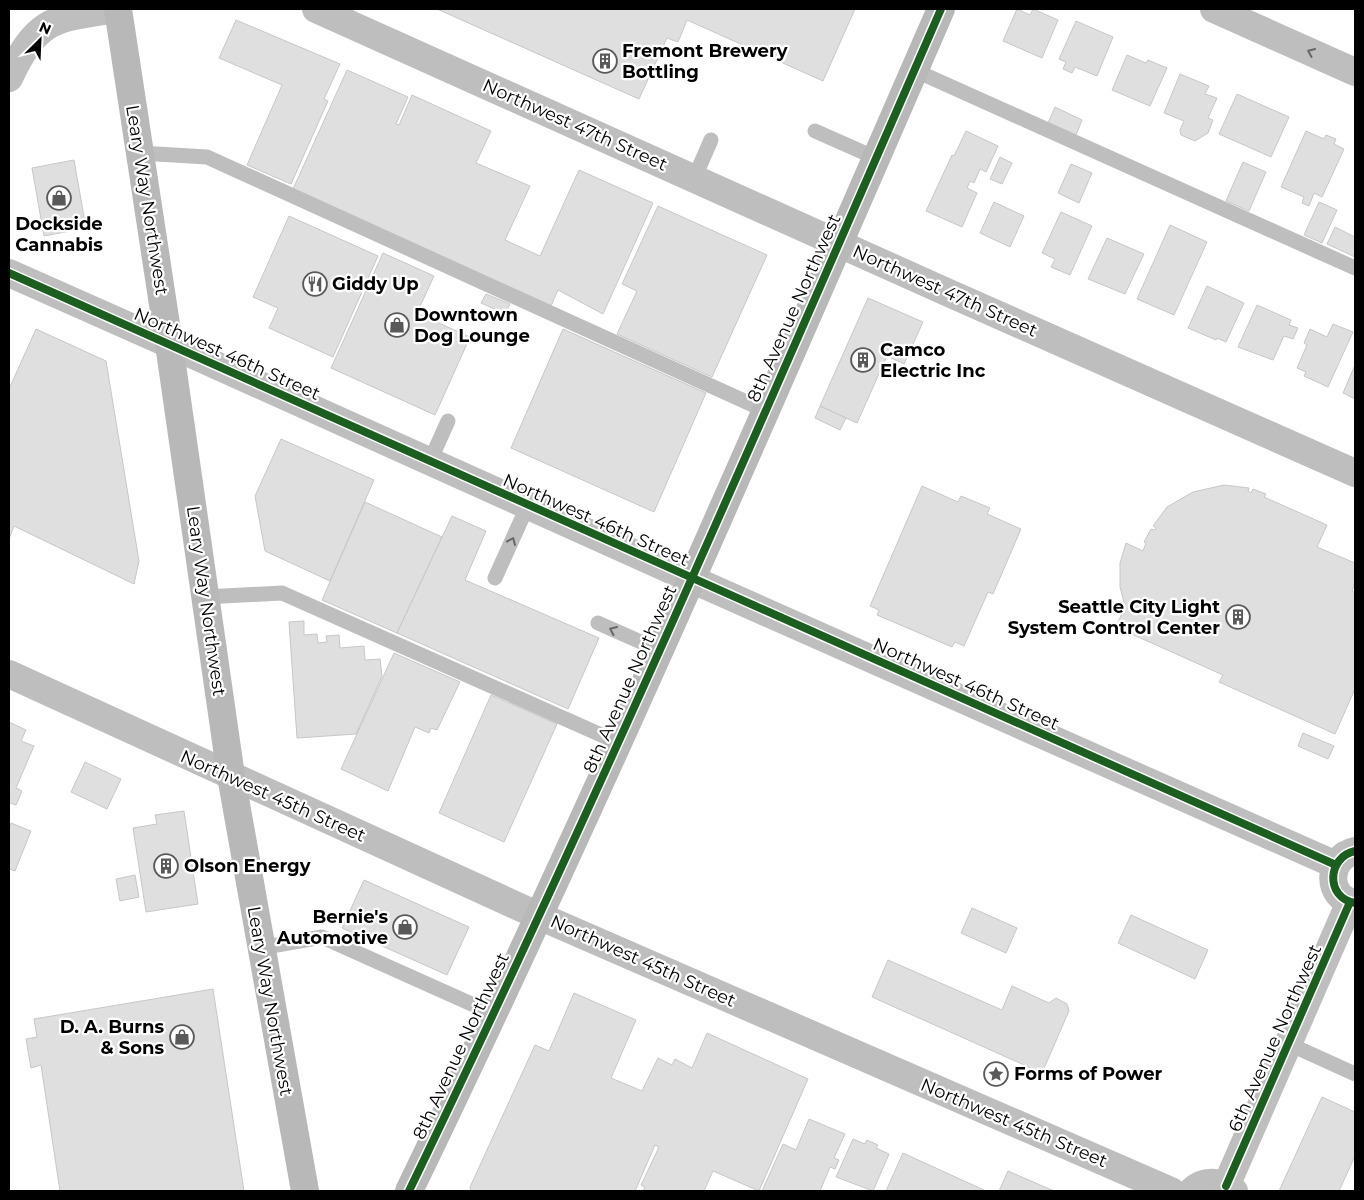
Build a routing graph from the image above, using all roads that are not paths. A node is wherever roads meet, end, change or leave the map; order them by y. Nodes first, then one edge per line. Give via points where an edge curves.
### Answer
1 (117, 9) edge
2 (316, 9) edge
3 (941, 9) edge
4 (1214, 9) edge
5 (914, 70) junction
6 (1355, 72) edge
7 (9, 78) edge
8 (815, 131) dead end
9 (711, 140) dead end
10 (140, 153) junction
11 (876, 158) junction
12 (694, 179) junction
13 (839, 244) junction
14 (1355, 268) edge
15 (9, 273) edge
16 (170, 344) junction
17 (766, 411) junction
18 (448, 421) dead end
19 (430, 461) junction
20 (1355, 473) edge
21 (528, 505) junction
22 (496, 578) dead end
23 (691, 579) junction
24 (206, 597) junction
25 (598, 623) dead end
26 (659, 650) junction
27 (9, 674) edge
28 (618, 742) junction
29 (231, 776) junction
30 (1346, 858) edge
31 (1353, 902) edge
32 (539, 916) junction
33 (260, 948) junction
34 (494, 1014) junction
35 (1289, 1044) junction
36 (1355, 1074) edge
37 (1230, 1189) edge
38 (304, 1191) edge
39 (409, 1191) edge
40 (1171, 1191) edge
41 (1192, 1191) edge

1 - 7 street via 68,17 44,27 24,50
1 - 10 main road, Leary Way Northwest
2 - 12 street, Northwest 47th Street
3 - 5 main road, 8th Avenue Northwest
6 -> 4 street
5 - 11 main road, 8th Avenue Northwest
5 - 14 lane
8 - 11 lane
9 - 12 lane
10 - 16 main road, Leary Way Northwest
10 - 17 lane via 207,157
11 - 13 main road, 8th Avenue Northwest
12 - 13 street, Northwest 47th Street
13 - 17 main road, 8th Avenue Northwest
13 - 20 street, Northwest 47th Street
15 - 16 street, Northwest 46th Street
16 - 19 street, Northwest 46th Street
16 - 24 main road, Leary Way Northwest
17 - 23 main road, 8th Avenue Northwest
18 - 19 lane
19 - 21 street, Northwest 46th Street
22 -> 21 lane
21 - 23 street, Northwest 46th Street
23 - 26 main road, 8th Avenue Northwest
23 - 30 street, Northwest 46th Street
24 - 28 lane via 282,592
24 - 29 main road, Leary Way Northwest
26 -> 25 lane
26 - 28 main road, 8th Avenue Northwest
27 - 29 street, Northwest 45th Street
28 - 32 main road, 8th Avenue Northwest
29 - 32 street, Northwest 45th Street
29 - 33 main road, Leary Way Northwest
30 - 31 street via 1333,876 1334,884 1337,892
31 - 35 street, 6th Avenue Northwest
32 - 34 main road, 8th Avenue Northwest
32 - 40 street, Northwest 45th Street
33 - 34 lane via 322,938
33 - 38 main road, Leary Way Northwest
34 - 39 main road, 8th Avenue Northwest
35 - 36 lane
35 - 37 street, 6th Avenue Northwest
37 - 41 street via 1214,1183

